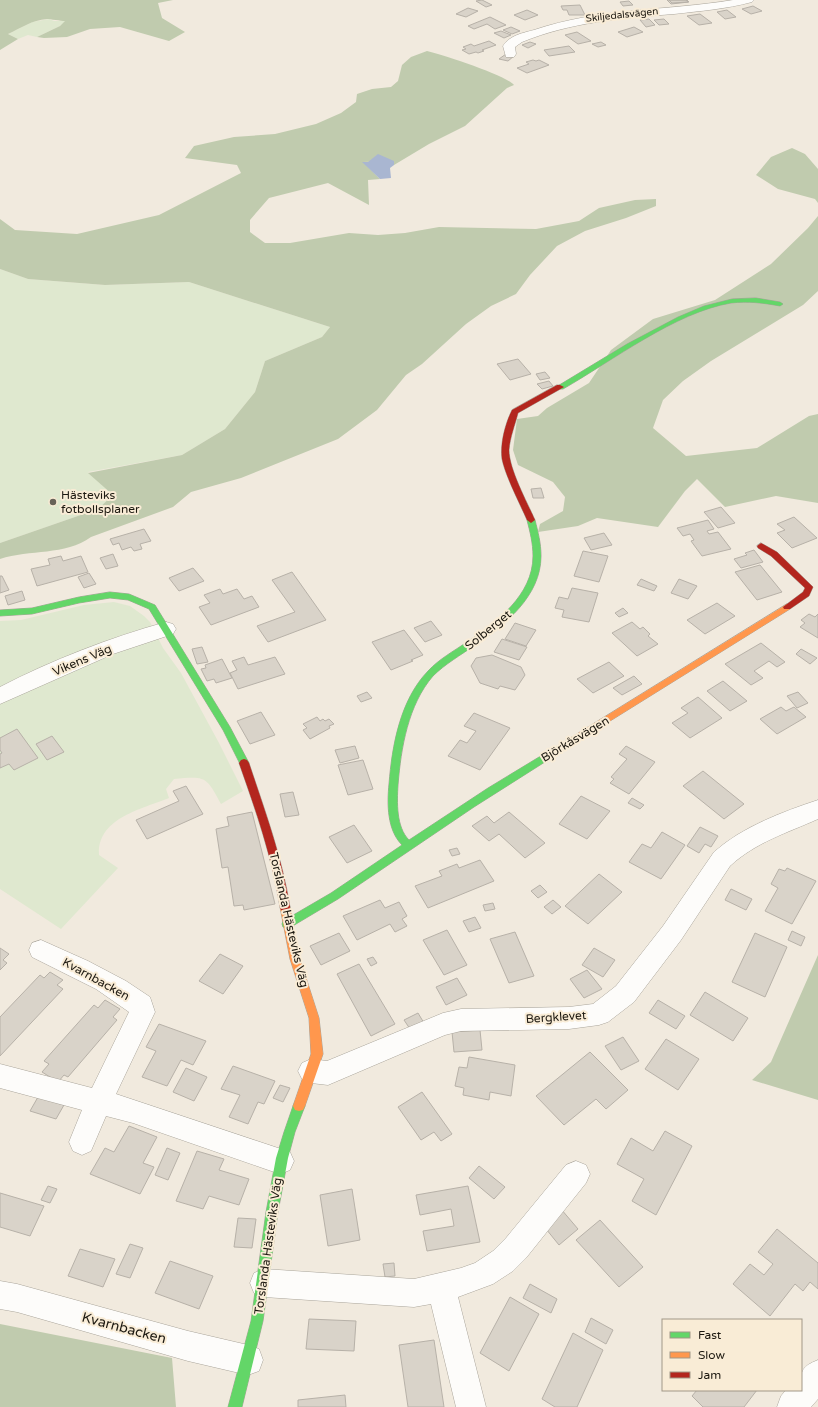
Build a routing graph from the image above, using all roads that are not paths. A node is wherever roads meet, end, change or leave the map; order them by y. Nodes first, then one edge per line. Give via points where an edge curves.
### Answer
1 (748, 0) edge
2 (510, 54) dead end
3 (780, 304) dead end
4 (762, 546) dead end
5 (0, 613) edge
6 (166, 629) junction
7 (0, 696) edge
8 (818, 808) edge
9 (409, 845) junction
10 (287, 924) junction
11 (41, 950) dead end
12 (311, 1071) junction
13 (0, 1076) edge
14 (99, 1102) junction
15 (82, 1142) dead end
16 (280, 1161) junction
17 (576, 1174) dead end
18 (264, 1283) junction
19 (441, 1287) junction
20 (0, 1295) edge
21 (248, 1360) junction
22 (818, 1374) edge
23 (235, 1407) edge
24 (471, 1407) edge
25 (792, 1407) edge

1 - 2 street, Skiljedalsvägen via 574,21 513,40 509,46
3 - 9 street, Solberget via 767,300 740,301 705,308 674,322 515,412 505,453 534,533 538,554 534,578 509,615 431,673 419,688 408,709 394,772 394,808 399,834
4 - 9 street, Björkåsvägen via 809,587 806,594
5 - 6 street, Torslanda Hästeviks Väg via 12,614 47,609 81,600 127,596 152,607
6 - 7 street, Vikens Väg via 106,650
6 - 10 street, Torslanda Hästeviks Väg via 227,729 246,768 269,836 281,882
8 - 12 street, Bergklevet via 732,849 722,859 625,994 599,1014 555,1019 461,1020 443,1024 328,1072
9 - 10 street, Björkåsvägen via 334,898
10 - 12 street, Torslanda Hästeviks Väg via 314,1018 316,1054
11 - 14 street, Kvarnbacken via 103,981 140,1005 142,1012
12 - 16 street, Torslanda Hästeviks Väg
13 - 14 street
14 - 15 street, Kvarnbacken
14 - 16 street
16 - 18 street, Torslanda Hästeviks Väg
17 - 19 street via 503,1262 483,1274
18 - 19 street via 414,1293
18 - 21 street, Torslanda Hästeviks Väg
19 - 24 street
20 - 21 street, Kvarnbacken
21 - 23 street, Torslanda Hästeviks Väg
22 - 25 street

